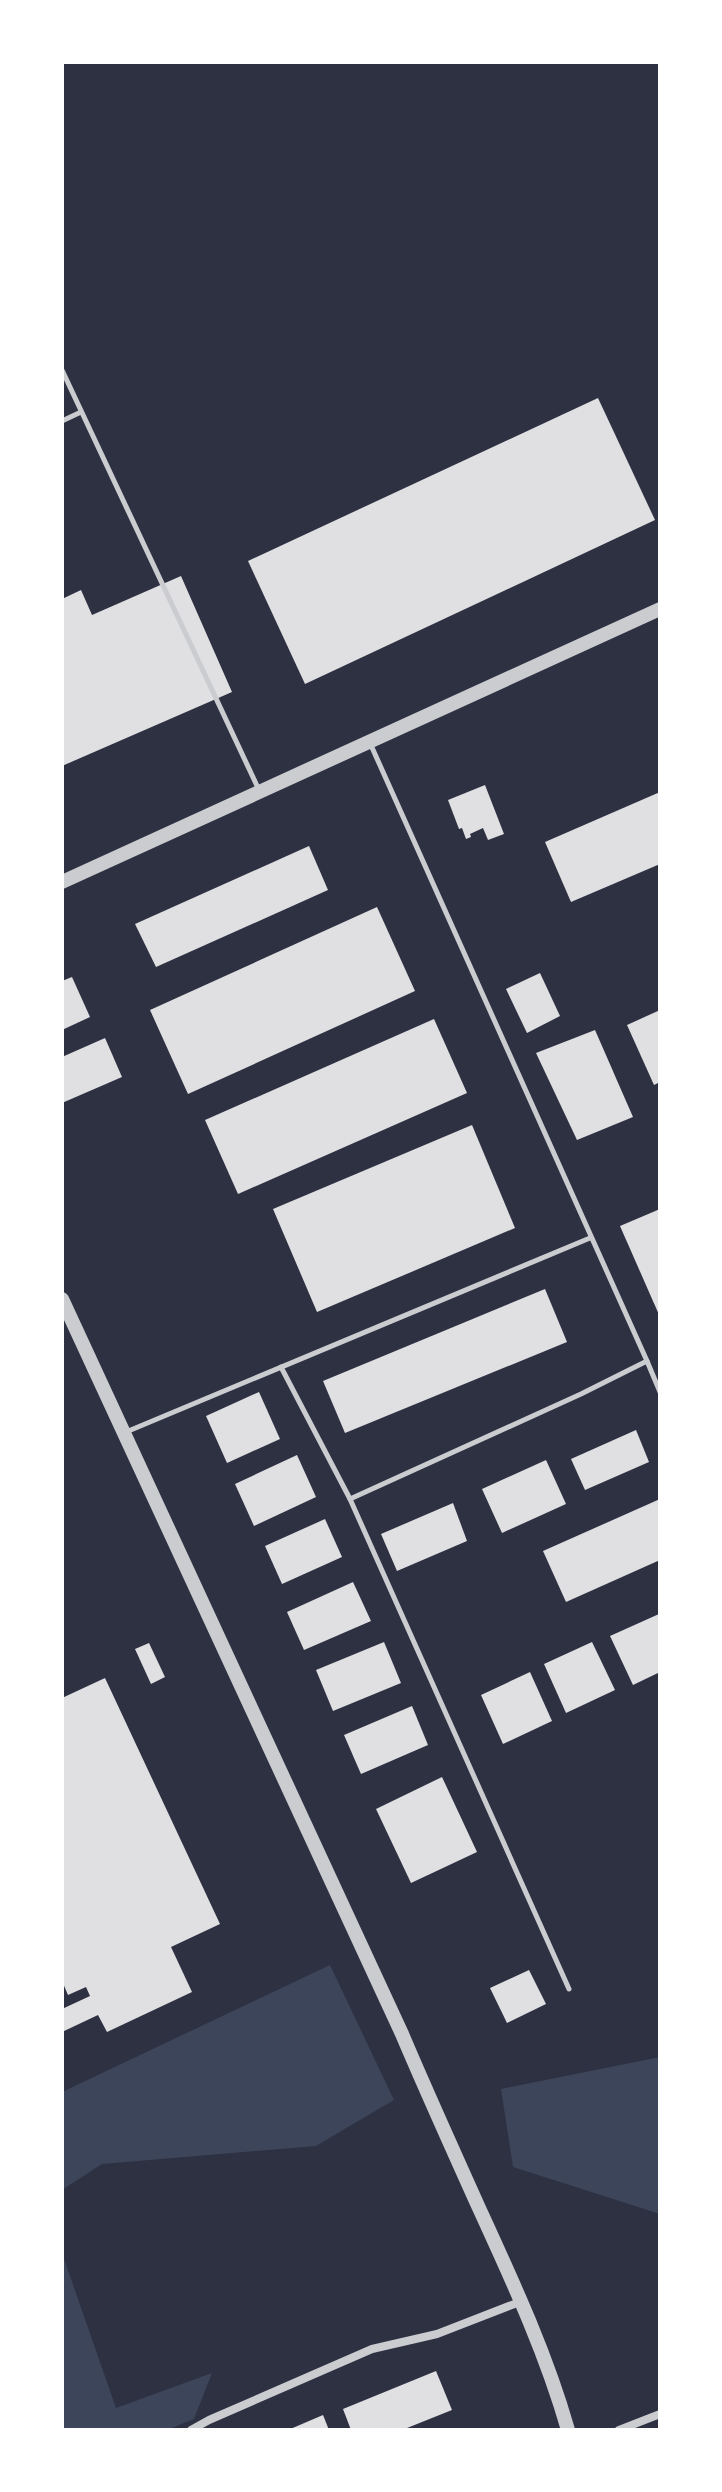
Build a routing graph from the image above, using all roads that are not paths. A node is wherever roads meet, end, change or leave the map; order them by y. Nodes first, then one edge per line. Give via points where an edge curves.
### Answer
1 (62, 370) edge
2 (81, 412) junction
3 (62, 421) edge
4 (660, 609) edge
5 (370, 742) junction
6 (259, 791) junction
7 (62, 882) edge
8 (590, 1238) junction
9 (62, 1299) edge
10 (647, 1361) junction
11 (281, 1367) junction
12 (660, 1392) edge
13 (124, 1434) junction
14 (350, 1499) junction
15 (569, 1989) dead end
16 (522, 2301) junction
17 (660, 2414) edge
18 (191, 2430) edge
19 (568, 2430) edge
20 (619, 2430) edge

1 - 2 lane
2 - 3 lane
2 - 6 lane
4 - 5 street
5 - 6 street
5 - 8 lane
6 - 7 street
8 - 10 lane
8 - 11 lane
9 - 13 street
10 - 12 lane
10 - 14 lane
11 - 13 lane
11 - 14 lane
13 - 16 street
14 - 15 lane
16 - 18 street via 437,2334 372,2349
16 - 19 street
17 - 20 street

